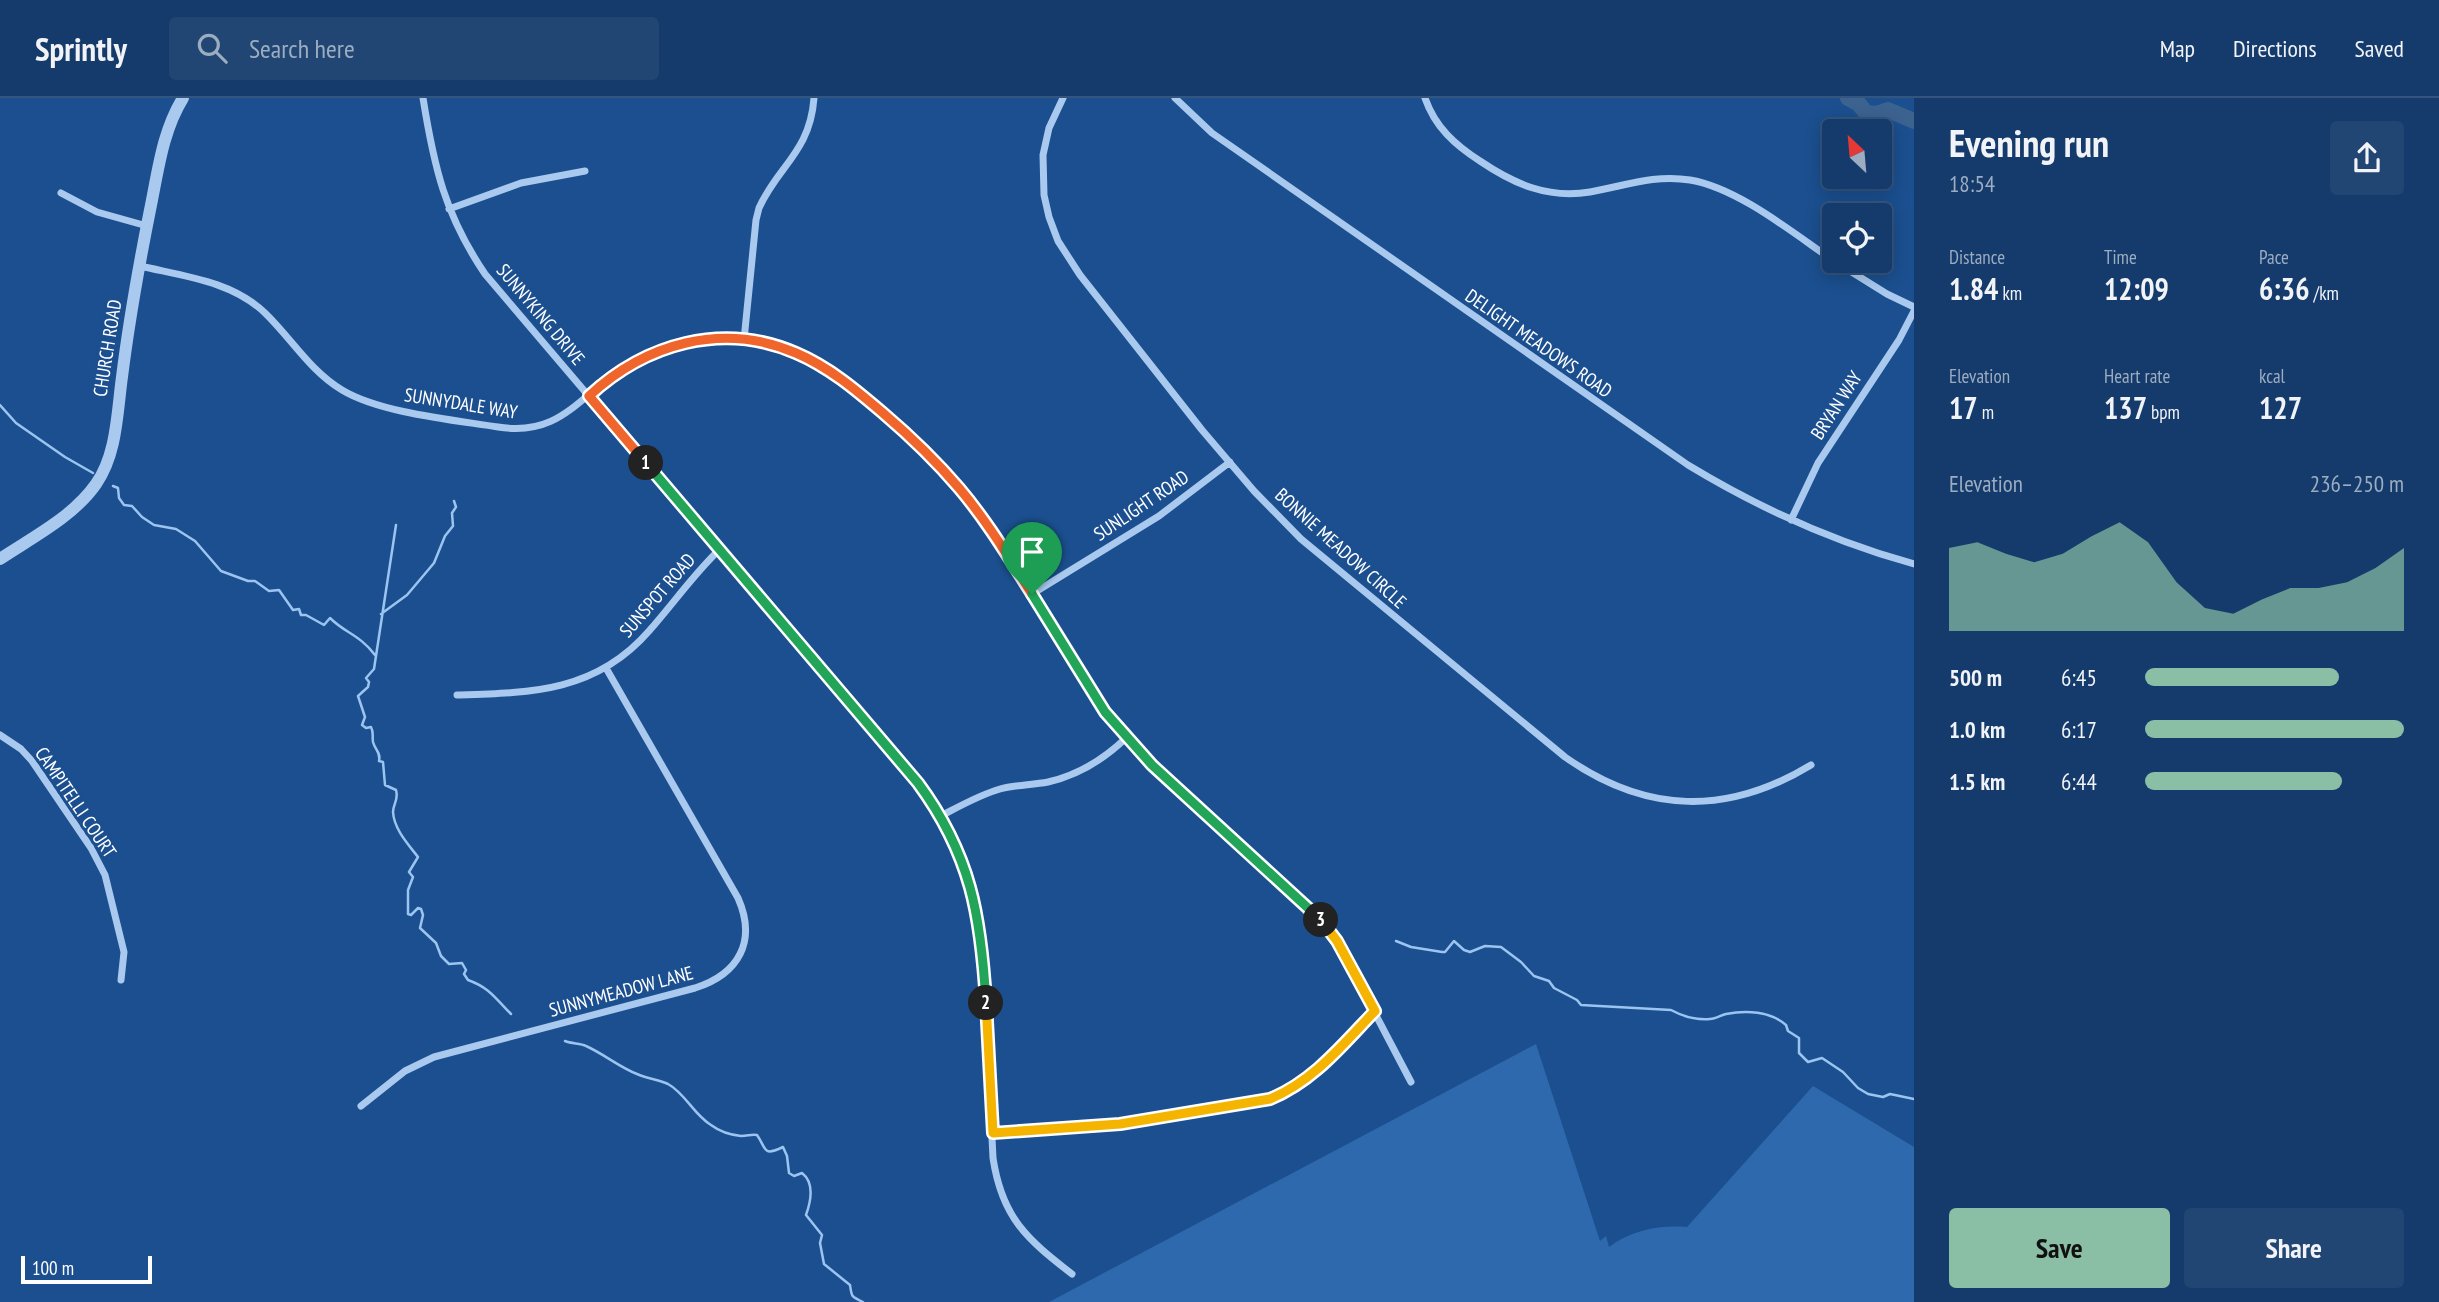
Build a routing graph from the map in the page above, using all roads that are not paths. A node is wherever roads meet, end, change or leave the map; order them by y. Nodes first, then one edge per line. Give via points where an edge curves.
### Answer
1 (183, 98) edge
2 (423, 98) edge
3 (814, 98) edge
4 (1063, 98) edge
5 (1175, 98) edge
6 (1425, 98) edge
7 (585, 171) dead end
8 (61, 193) dead end
9 (449, 209) junction
10 (147, 226) junction
11 (1822, 253) edge
12 (140, 266) junction
13 (1853, 273) edge
14 (1914, 309) edge
15 (744, 340) junction
16 (589, 396) junction
17 (1230, 462) junction
18 (1790, 520) junction
19 (719, 550) junction
20 (0, 559) edge
21 (1914, 564) edge
22 (1032, 594) junction
23 (606, 668) junction
24 (457, 695) dead end
25 (0, 735) edge
26 (1126, 738) junction
27 (1811, 765) dead end
28 (941, 816) junction
29 (121, 980) dead end
30 (1375, 1011) junction
31 (1411, 1082) dead end
32 (361, 1106) dead end
33 (993, 1133) junction
34 (1072, 1274) dead end

1 - 10 street, CHURCH ROAD via 169,126
2 - 9 street, SUNNYKING DRIVE via 435,166
3 - 15 street via 801,145 755,220
4 - 17 street, BONNIE MEADOW CIRCLE via 1049,128 1042,167 1045,205 1057,238 1080,275
5 - 18 street, DELIGHT MEADOWS ROAD via 1212,133 1646,437 1725,487
6 - 11 street via 1440,126 1460,148 1530,188 1575,194 1658,178 1708,184 1742,200
7 - 9 street via 521,184
8 - 10 street via 97,212
9 - 16 street, SUNNYKING DRIVE via 485,274
10 - 12 street, CHURCH ROAD
12 - 16 street, SUNNYDALE WAY via 213,283 242,296 265,313 327,380 355,397 397,410 534,428 559,419
12 - 20 street, CHURCH ROAD via 112,445 103,472 70,511
13 - 14 street
14 - 18 street, BRYAN WAY via 1899,340 1828,445
15 - 16 street, SUNNYDALE WAY via 704,340 665,348 629,364
15 - 22 street, SUNNYDALE WAY via 778,346 812,361 896,424 959,488
16 - 19 street, SUNNYKING DRIVE
17 - 22 street, SUNLIGHT ROAD via 1159,516
17 - 27 street, BONNIE MEADOW CIRCLE via 1301,539 1592,776 1652,798 1698,802 1754,793
18 - 21 street, DELIGHT MEADOWS ROAD
19 - 23 street, SUNSPOT ROAD via 648,634
19 - 28 street, SUNNYKING DRIVE
22 - 26 street, SUNNYDALE WAY
23 - 24 street, SUNSPOT ROAD via 533,692
23 - 32 street, SUNNYMEADOW LANE via 738,898 747,930 737,960 724,975 695,988 433,1057
25 - 29 street, CAMPITELLI COURT via 32,761 102,867 124,952
26 - 28 street via 1080,772 1000,789
26 - 30 street, SUNNYDALE WAY via 1326,926
28 - 33 street, SUNNYKING DRIVE via 964,867 979,922
30 - 31 street, SUNNYDALE WAY
30 - 33 street via 1313,1075 1270,1099 1120,1124
33 - 34 street, SUNNYKING DRIVE via 996,1173 1008,1208 1026,1236

